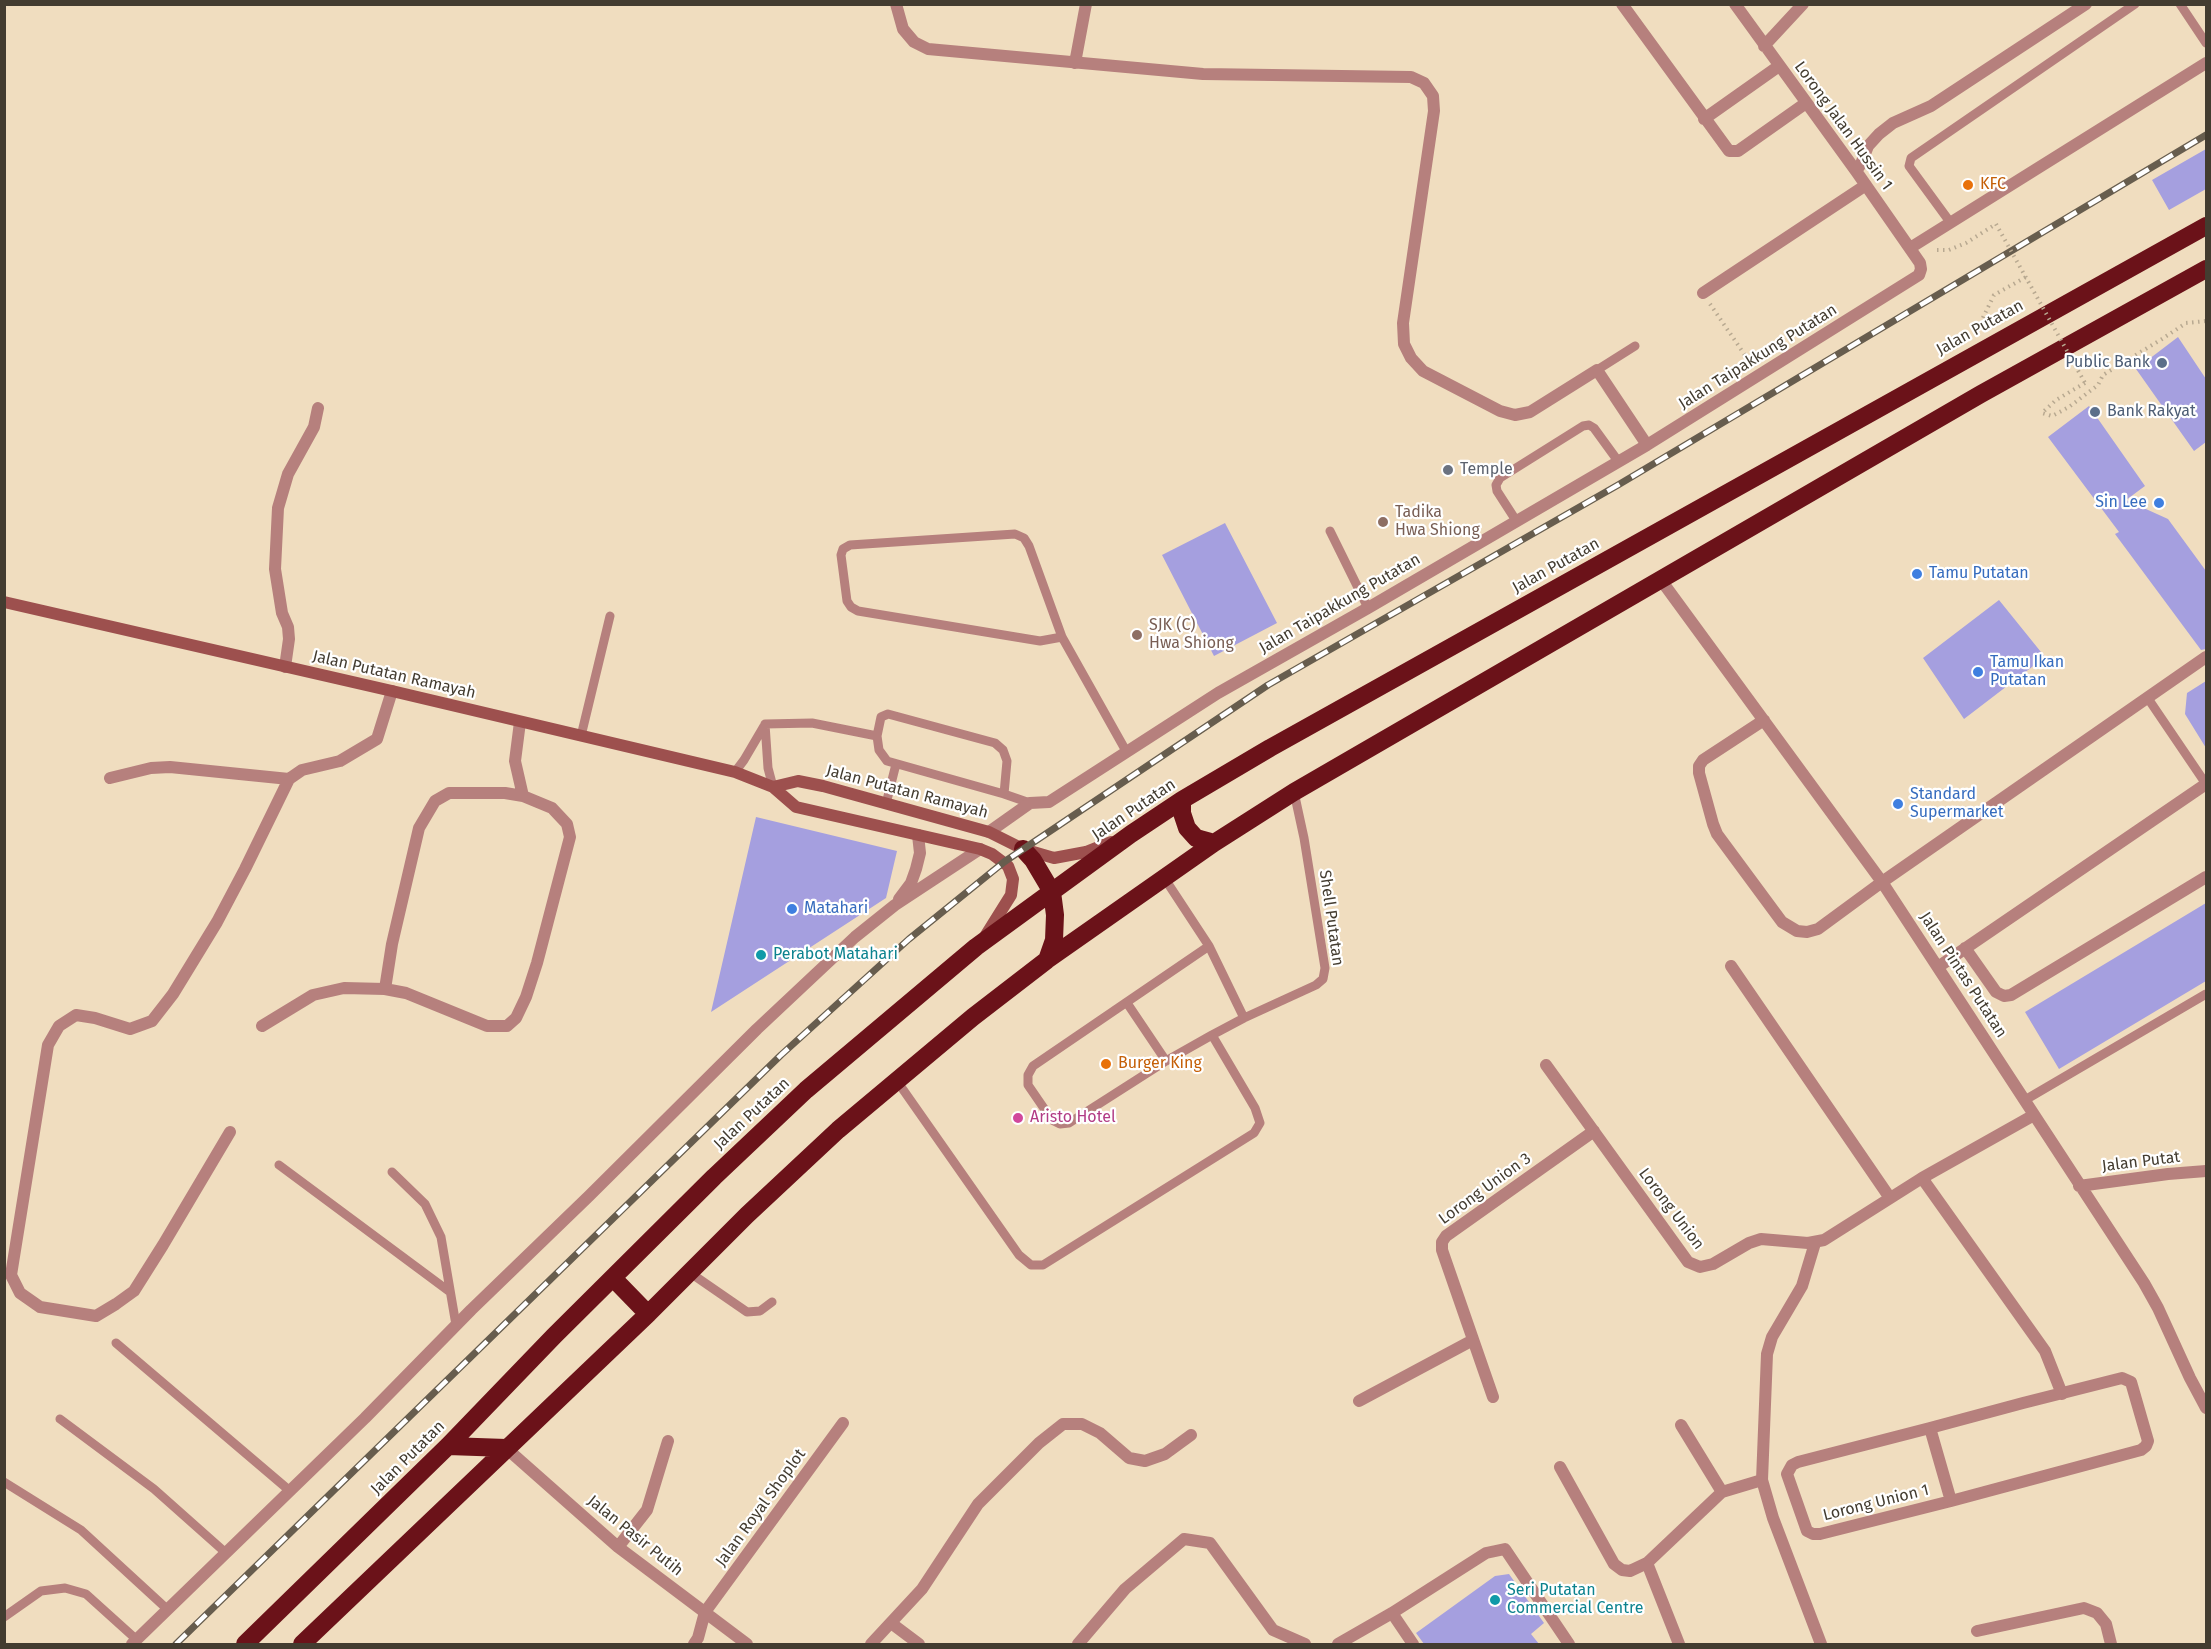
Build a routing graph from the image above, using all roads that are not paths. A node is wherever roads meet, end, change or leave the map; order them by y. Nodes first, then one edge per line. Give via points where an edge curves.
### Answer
1 (896, 4) edge
2 (1086, 4) edge
3 (1622, 4) edge
4 (1735, 4) edge
5 (1803, 4) edge
6 (2086, 4) edge
7 (2135, 4) edge
8 (2180, 4) edge
9 (2206, 44) edge
10 (1764, 46) junction
11 (1075, 63) junction
12 (2206, 63) edge
13 (1779, 66) junction
14 (1806, 103) junction
15 (1704, 119) junction
16 (1856, 171) junction
17 (1866, 185) junction
18 (1950, 222) junction
19 (2206, 226) edge
20 (1910, 248) junction
21 (2206, 268) edge
22 (1921, 269) joint
23 (1703, 293) road end
24 (1635, 346) dead end
25 (1597, 370) junction
26 (318, 408) dead end
27 (1647, 445) junction
28 (1618, 461) junction
29 (1516, 522) junction
30 (1330, 531) dead end
31 (1661, 579) junction
32 (4, 602) edge
33 (1368, 608) junction
34 (610, 616) dead end
35 (1062, 637) junction
36 (2206, 657) edge
37 (285, 667) junction
38 (392, 691) junction
39 (2147, 697) junction
40 (1764, 720) junction
41 (520, 722) junction
42 (765, 724) junction
43 (581, 736) junction
44 (877, 736) junction
45 (1126, 751) junction
46 (896, 764) junction
47 (735, 772) junction
48 (110, 778) dead end
49 (289, 780) junction
50 (2206, 784) edge
51 (773, 787) junction
52 (1294, 792) junction
53 (1004, 794) junction
54 (524, 796) junction
55 (1182, 800) junction
56 (1030, 803) junction
57 (886, 804) junction
58 (989, 832) junction
59 (1131, 834) junction
60 (918, 835) junction
61 (1214, 843) junction
62 (981, 849) junction
63 (1023, 849) junction
64 (2206, 877) edge
65 (1165, 879) junction
66 (1882, 882) junction
67 (1052, 892) junction
68 (895, 905) junction
69 (1209, 946) junction
70 (976, 947) junction
71 (1965, 948) junction
72 (1047, 960) junction
73 (1731, 966) dead end
74 (1938, 967) junction
75 (385, 988) junction
76 (2206, 994) edge
77 (1127, 1003) junction
78 (1244, 1018) junction
79 (262, 1026) dead end
80 (1212, 1035) junction
81 (1166, 1060) junction
82 (1546, 1065) dead end
83 (897, 1081) junction
84 (2025, 1101) junction
85 (2034, 1115) junction
86 (1594, 1131) junction
87 (230, 1132) dead end
88 (279, 1166) dead end
89 (2206, 1171) edge
90 (392, 1172) dead end
91 (1922, 1178) junction
92 (2079, 1186) junction
93 (1890, 1198) junction
94 (1815, 1243) junction
95 (689, 1272) junction
96 (613, 1278) junction
97 (450, 1292) junction
98 (772, 1302) dead end
99 (648, 1314) junction
100 (456, 1325) junction
101 (1473, 1340) junction
102 (116, 1343) dead end
103 (2062, 1394) junction
104 (1493, 1397) dead end
105 (1359, 1401) dead end
106 (2206, 1408) edge
107 (60, 1419) dead end
108 (843, 1423) dead end
109 (1681, 1425) dead end
110 (1930, 1428) junction
111 (1191, 1435) dead end
112 (668, 1441) dead end
113 (448, 1446) junction
114 (506, 1448) junction
115 (1560, 1467) dead end
116 (1762, 1480) junction
117 (4, 1482) edge
118 (290, 1491) junction
119 (1722, 1492) junction
120 (1951, 1501) junction
121 (618, 1547) junction
122 (226, 1553) junction
123 (1647, 1563) junction
124 (167, 1609) junction
125 (705, 1612) junction
126 (1392, 1614) junction
127 (4, 1617) edge
128 (891, 1623) junction
129 (1977, 1631) dead end
130 (134, 1642) edge
131 (245, 1644) edge
132 (302, 1644) edge
133 (694, 1644) edge
134 (747, 1644) edge
135 (872, 1644) edge
136 (919, 1644) edge
137 (1078, 1644) edge
138 (1305, 1644) edge
139 (1338, 1644) edge
140 (1413, 1644) edge
141 (1569, 1644) edge
142 (1679, 1644) edge
143 (1821, 1644) edge
144 (2111, 1644) edge

1 - 11 street via 903,29 914,42 928,49
2 - 11 street
3 - 15 street
4 - 10 street, Lorong Jalan Hussin 1
5 - 10 street
6 - 16 street via 1931,106 1893,123 1868,146
7 - 18 lane via 1911,158 1909,166
8 - 9 lane
10 - 13 street, Lorong Jalan Hussin 1
11 - 25 street via 1203,74 1411,77 1424,83 1433,96 1434,111 1403,323 1404,344 1411,358 1423,371 1515,415 1530,412
12 - 18 street
13 - 14 street, Lorong Jalan Hussin 1
13 - 15 street
14 - 15 street via 1738,151 1729,150
14 - 16 street, Lorong Jalan Hussin 1
16 - 17 street, Lorong Jalan Hussin 1
17 - 20 street, Lorong Jalan Hussin 1
17 - 23 street
18 - 20 street
19 - 55 highway, Jalan Putatan
20 - 22 street, Lorong Jalan Hussin 1
21 - 31 highway
22 - 27 street, Jalan Taipakkung Putatan via 1919,275
24 - 25 lane
25 - 27 street
26 - 37 street via 314,427 288,474 278,508 275,569 288,627
27 - 28 street, Jalan Taipakkung Putatan
28 - 29 street, Jalan Taipakkung Putatan
28 - 29 lane via 1593,428 1583,426 1500,478 1497,492
29 - 33 street, Jalan Taipakkung Putatan
30 - 33 lane
31 - 40 street, Jalan Pintas Putatan
31 - 52 highway
32 - 37 main road, Jalan Putatan Ramayah
33 - 45 street, Jalan Taipakkung Putatan via 1218,693
34 - 43 lane
35 - 35 lane via 1029,546 1015,534 850,545 843,549 847,601 858,611 1040,641
35 - 45 lane
36 - 39 street
37 - 38 main road, Jalan Putatan Ramayah
38 - 41 main road, Jalan Putatan Ramayah
38 - 49 street via 377,739 340,761 302,770
39 - 50 lane
39 - 66 street
40 - 66 street, Jalan Pintas Putatan
40 - 66 street via 1699,766 1713,824 1743,869 1782,922 1797,932 1818,929
41 - 43 main road, Jalan Putatan Ramayah
41 - 54 street via 515,761
42 - 44 lane via 812,723
42 - 47 lane
42 - 51 lane
43 - 47 main road, Jalan Putatan Ramayah
44 - 46 lane via 883,758
44 - 53 lane via 881,717 888,714 994,743 1003,750 1007,761
45 - 56 street, Jalan Taipakkung Putatan via 1049,802
46 - 53 lane
46 - 57 lane
47 - 51 main road, Jalan Putatan Ramayah
48 - 49 street via 170,766
49 - 87 street via 217,922 152,1021 130,1029 76,1015 59,1026 48,1045 11,1275 20,1293 40,1307 96,1316 134,1291
50 - 71 street
51 - 57 main road, Jalan Putatan Ramayah via 798,782
51 - 60 main road, Jalan Putatan Ramayah via 796,807
52 - 61 highway
52 - 78 lane, Shell Putatan via 1325,968 1323,979
53 - 56 lane
54 - 75 street via 449,793 435,801 419,828
54 - 75 street via 552,808 567,824 570,837 537,963 516,1018 507,1026 488,1026
55 - 59 highway, Jalan Putatan
55 - 61 highway via 1187,828 1196,838
56 - 58 street, Jalan Taipakkung Putatan
57 - 58 main road, Jalan Putatan Ramayah
58 - 63 main road, Jalan Putatan Ramayah
59 - 63 main road, Jalan Putatan Ramayah via 1086,852 1054,858
59 - 67 highway, Jalan Putatan
60 - 62 main road, Jalan Putatan Ramayah
60 - 68 street via 920,853 916,869
61 - 65 highway
62 - 68 street
62 - 70 main road, Jalan Putatan Ramayah via 1008,866 1013,879 1004,909
63 - 67 highway
64 - 71 street via 2011,995 1996,992
65 - 69 lane
65 - 72 highway
66 - 74 street, Jalan Pintas Putatan
67 - 70 highway, Jalan Putatan
67 - 72 highway via 1054,940
68 - 100 street via 757,1029
69 - 77 lane
69 - 78 lane
70 - 96 highway, Jalan Putatan via 806,1090
71 - 74 street
72 - 83 highway
73 - 93 street
74 - 84 street, Jalan Pintas Putatan
75 - 79 street via 344,988 313,995
76 - 84 lane
77 - 81 lane
77 - 81 lane via 1033,1066 1028,1084 1052,1120 1069,1123
78 - 80 lane
80 - 81 lane
80 - 83 lane via 1255,1108 1260,1123 1254,1133 1043,1265 1031,1265 1019,1255
82 - 86 street, Lorong Union
83 - 95 highway via 822,1145
84 - 85 street, Jalan Pintas Putatan
85 - 91 street
85 - 92 street, Jalan Pintas Putatan
86 - 94 street, Lorong Union via 1688,1262 1700,1267 1713,1264 1761,1239
86 - 101 street, Lorong Union 3 via 1442,1242
88 - 97 lane
89 - 92 street, Jalan Putat
90 - 97 lane via 425,1204 441,1238
91 - 93 street
91 - 103 street via 2045,1351
92 - 106 street, Jalan Pintas Putatan via 2144,1283
93 - 94 street
94 - 116 street via 1802,1286 1772,1337 1767,1354
95 - 98 lane via 747,1312 760,1311
95 - 99 highway
96 - 99 highway
96 - 113 highway, Jalan Putatan
97 - 100 lane
99 - 114 highway
100 - 118 street
101 - 104 street, Lorong Union 3
101 - 105 street
102 - 118 lane
103 - 110 street, Lorong Union 1
103 - 120 street, Lorong Union 1 via 2128,1379 2148,1441 2146,1446
107 - 122 lane via 154,1489
108 - 125 street, Jalan Royal Shoplot
109 - 119 street
110 - 120 street, Lorong Union 1
110 - 120 street, Lorong Union 1 via 1798,1462 1787,1474 1804,1525 1813,1534
111 - 128 street via 1165,1454 1145,1461 1129,1458 1100,1433 1082,1424 1064,1424 1039,1443 978,1504 922,1590
112 - 121 street via 647,1510
113 - 114 highway
113 - 131 highway, Jalan Putatan
114 - 121 street, Jalan Pasir Putih
114 - 132 highway
115 - 123 street via 1614,1564 1630,1571
116 - 119 street
116 - 143 street
117 - 124 lane via 81,1530
118 - 122 street
119 - 123 street
121 - 125 street, Jalan Pasir Putih
122 - 124 street
123 - 142 street
124 - 130 street
125 - 133 street, Jalan Royal Shoplot
125 - 134 street, Jalan Pasir Putih
126 - 139 street
126 - 140 street
126 - 141 street via 1486,1553 1505,1549
127 - 130 lane via 41,1591 65,1588 86,1594
128 - 135 street
128 - 136 street
129 - 144 street via 2084,1608 2097,1613 2106,1624
137 - 138 street via 1125,1589 1184,1539 1210,1542 1272,1630

